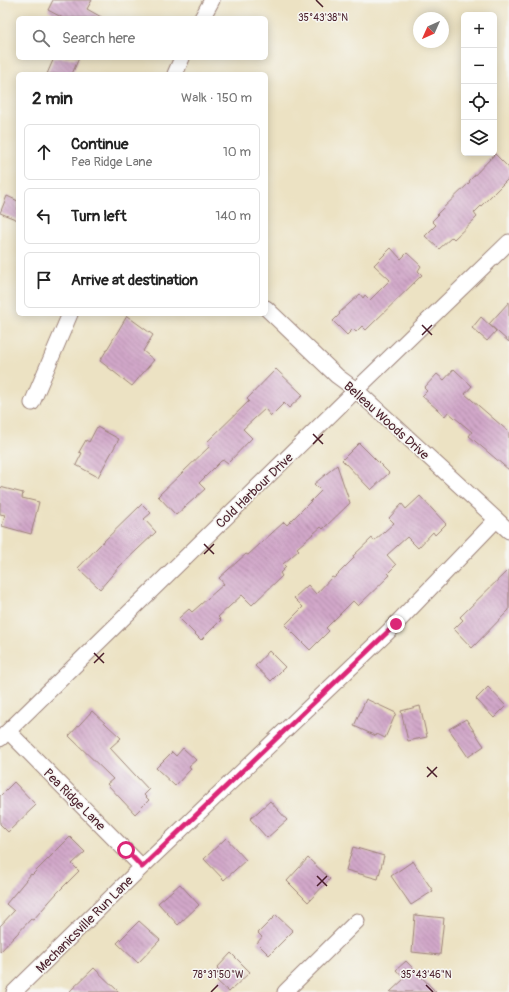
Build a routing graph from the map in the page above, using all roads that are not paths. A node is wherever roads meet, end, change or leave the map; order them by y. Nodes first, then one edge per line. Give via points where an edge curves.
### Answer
1 (212, 0) edge
2 (203, 16) edge
3 (181, 60) edge
4 (176, 72) edge
5 (508, 244) edge
6 (268, 310) edge
7 (69, 316) edge
8 (356, 390) junction
9 (32, 403) dead end
10 (496, 520) junction
11 (509, 532) edge
12 (4, 735) edge
13 (142, 867) junction
14 (358, 921) dead end
15 (14, 992) edge
16 (285, 992) edge

1 - 2 street
3 - 4 street
5 - 8 street, Cold Harbour Drive
6 - 8 street, Belleau Woods Drive via 337,376
7 - 9 street
8 - 10 street, Belleau Woods Drive
8 - 12 street, Cold Harbour Drive
10 - 11 street, Belleau Woods Drive
10 - 13 street, Mechanicsville Run Lane via 388,632
12 - 13 street, Pea Ridge Lane
13 - 15 street, Mechanicsville Run Lane
14 - 16 street

